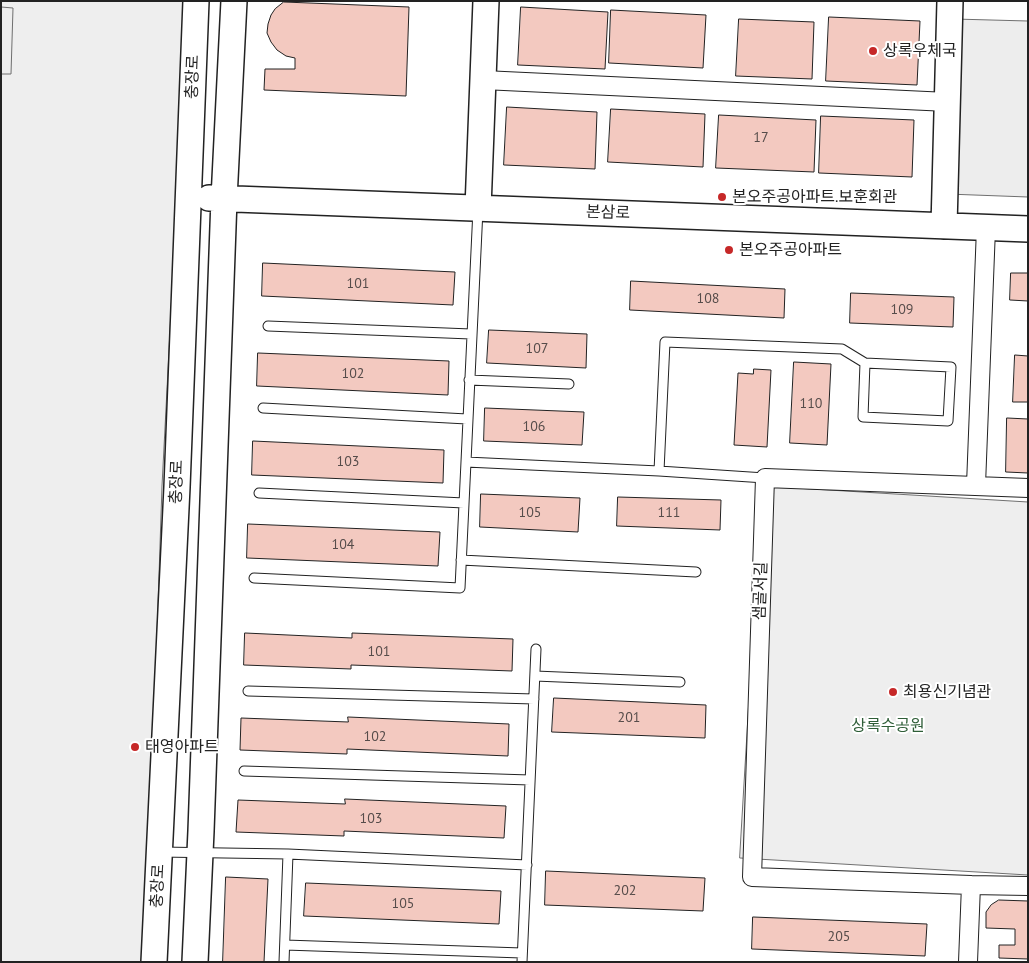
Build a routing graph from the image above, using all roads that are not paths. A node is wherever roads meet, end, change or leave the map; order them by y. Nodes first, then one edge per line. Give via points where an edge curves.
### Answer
1 (196, 1) edge
2 (234, 1) edge
3 (486, 1) edge
4 (950, 1) edge
5 (483, 80) junction
6 (948, 102) junction
7 (189, 197) junction
8 (224, 199) junction
9 (478, 208) junction
10 (944, 226) junction
11 (986, 228) junction
12 (1028, 229) edge
13 (268, 326) dead end
14 (471, 334) junction
15 (866, 363) junction
16 (469, 380) junction
17 (569, 384) dead end
18 (263, 408) dead end
19 (468, 419) junction
20 (466, 462) junction
21 (659, 471) junction
22 (764, 478) junction
23 (976, 485) junction
24 (1028, 488) edge
25 (259, 493) dead end
26 (464, 503) junction
27 (461, 560) junction
28 (696, 572) dead end
29 (254, 578) dead end
30 (536, 650) dead end
31 (535, 676) junction
32 (680, 682) dead end
33 (248, 691) dead end
34 (534, 699) junction
35 (244, 770) dead end
36 (530, 780) junction
37 (160, 852) junction
38 (200, 853) junction
39 (288, 854) junction
40 (527, 865) junction
41 (971, 885) junction
42 (1028, 886) edge
43 (285, 944) junction
44 (522, 957) edge
45 (154, 962) edge
46 (194, 962) edge
47 (284, 962) edge
48 (968, 962) edge

1 - 7 street, 충장로
2 - 8 street
3 - 5 street
4 - 6 street
5 - 6 street
5 - 9 street
6 - 10 street
7 - 8 street, 본삼로
7 - 37 street, 충장로
8 - 9 street, 본삼로
8 - 38 street
9 - 10 street, 본삼로
9 - 14 lane
10 - 11 street, 본삼로
11 - 12 street, 본삼로
11 - 23 street
13 - 14 lane
14 - 16 lane
15 - 15 lane via 950,367 948,421 863,417
15 - 21 lane via 842,349 665,342
16 - 17 lane
16 - 19 lane
18 - 19 lane
19 - 20 lane
20 - 21 lane
20 - 26 lane
21 - 22 lane
22 - 23 street
22 - 41 street, 샘골서길 via 752,877
23 - 24 street
25 - 26 lane
26 - 27 lane
27 - 28 lane
27 - 29 lane via 460,588
30 - 31 lane
31 - 32 lane
31 - 34 lane
33 - 34 lane
34 - 36 lane
35 - 36 lane
36 - 40 lane
37 - 38 lane
37 - 45 street, 충장로
38 - 39 lane
38 - 46 street
39 - 40 lane
39 - 43 lane
40 - 44 lane
41 - 42 street
41 - 48 street
43 - 44 lane
43 - 47 lane

